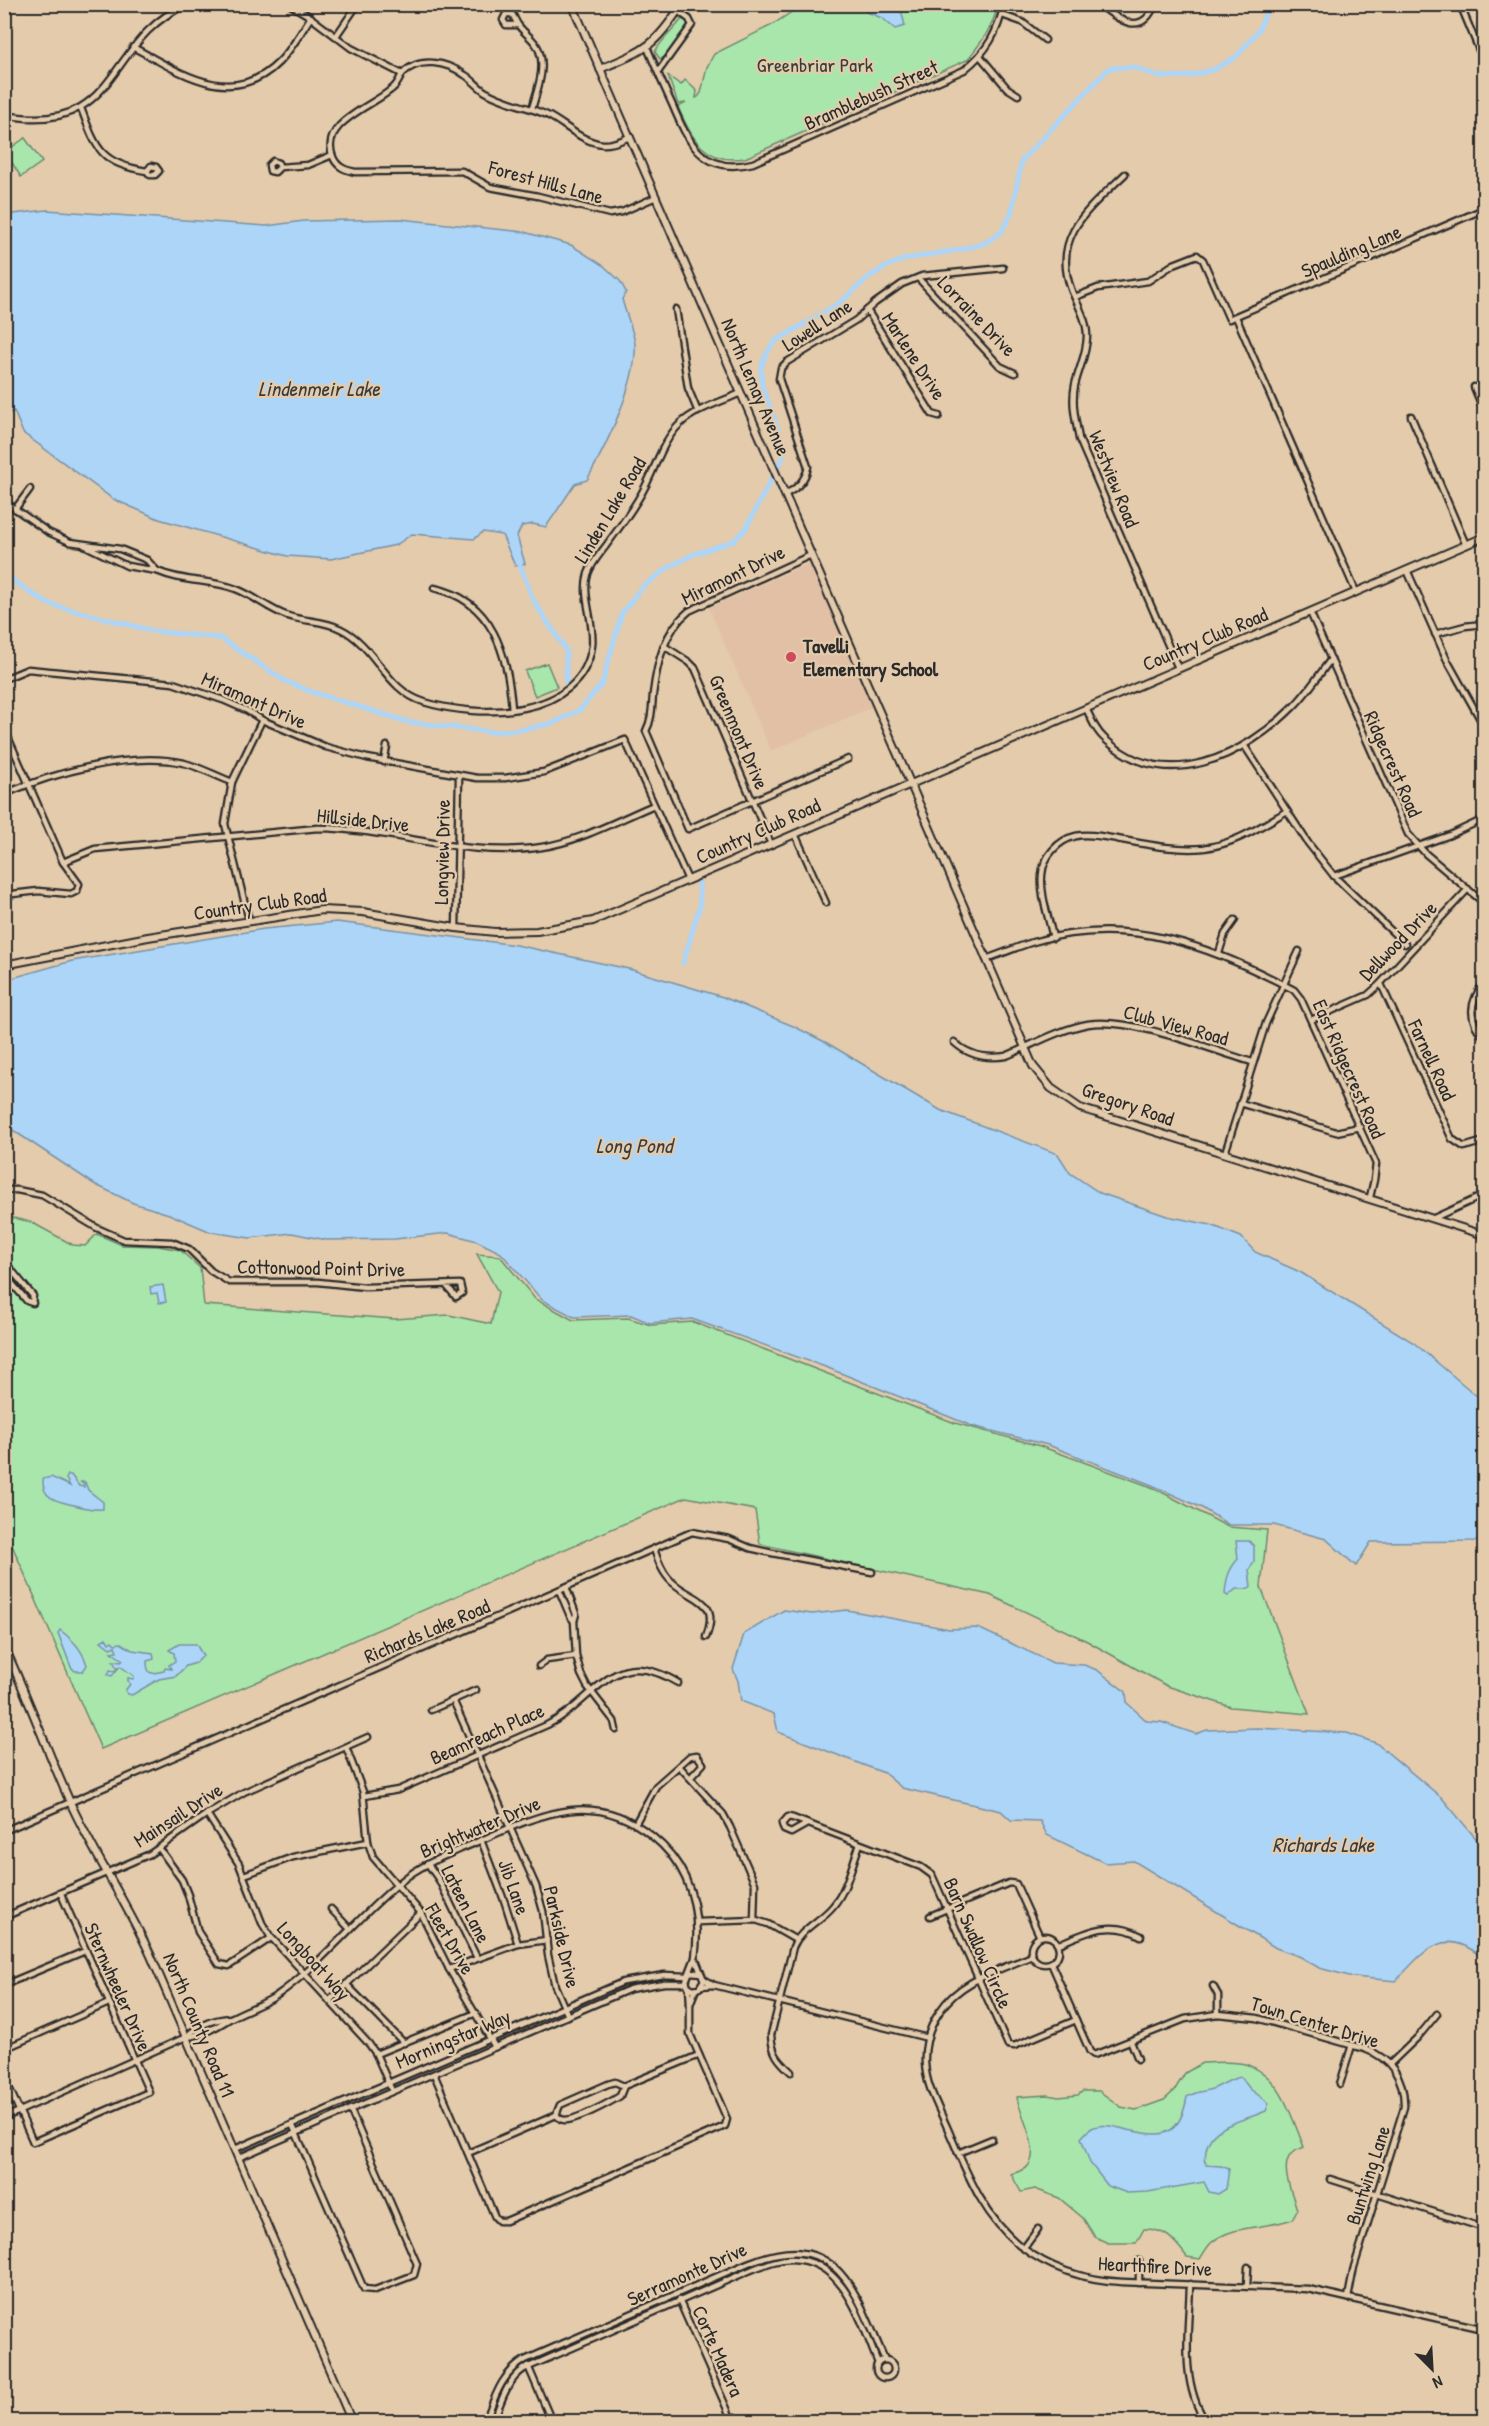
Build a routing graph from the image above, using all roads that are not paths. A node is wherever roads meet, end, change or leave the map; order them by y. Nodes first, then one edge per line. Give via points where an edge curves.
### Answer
1 (188, 4) edge
2 (289, 4) edge
3 (358, 4) edge
4 (572, 4) edge
5 (668, 4) edge
6 (682, 4) edge
7 (1004, 4) edge
8 (1099, 4) edge
9 (1155, 4) edge
10 (1460, 4) edge
11 (678, 11) junction
12 (1002, 15) junction
13 (312, 17) junction
14 (517, 25) dead end
15 (336, 36) junction
16 (1045, 40) dead end
17 (133, 47) junction
18 (647, 47) junction
19 (980, 56) junction
20 (1485, 62) edge
21 (600, 69) junction
22 (657, 72) junction
23 (402, 74) junction
24 (1018, 95) dead end
25 (81, 108) junction
26 (532, 109) junction
27 (4, 116) edge
28 (630, 137) junction
29 (332, 155) junction
30 (280, 167) dead end
31 (147, 171) dead end
32 (1125, 174) dead end
33 (656, 197) junction
34 (1485, 209) edge
35 (1002, 268) dead end
36 (918, 278) junction
37 (1075, 297) junction
38 (676, 309) dead end
39 (867, 310) junction
40 (1236, 317) junction
41 (1015, 373) dead end
42 (1474, 387) dead end
43 (741, 393) junction
44 (1485, 411) edge
45 (698, 412) junction
46 (939, 416) dead end
47 (1411, 416) dead end
48 (30, 489) dead end
49 (784, 494) junction
50 (4, 501) edge
51 (15, 509) junction
52 (1485, 537) edge
53 (84, 545) junction
54 (1466, 545) junction
55 (811, 555) junction
56 (1407, 570) junction
57 (157, 571) junction
58 (434, 588) dead end
59 (1356, 592) junction
60 (1310, 612) junction
61 (1485, 624) edge
62 (1435, 634) junction
63 (664, 646) junction
64 (1331, 659) junction
65 (1178, 668) junction
66 (4, 679) edge
67 (512, 708) junction
68 (1086, 708) junction
69 (262, 720) junction
70 (1485, 726) edge
71 (4, 728) edge
72 (1244, 744) junction
73 (387, 747) dead end
74 (848, 759) dead end
75 (384, 762) junction
76 (459, 777) junction
77 (232, 782) junction
78 (29, 784) junction
79 (910, 784) junction
80 (4, 795) edge
81 (752, 801) junction
82 (654, 805) junction
83 (1287, 811) junction
84 (1485, 819) edge
85 (795, 834) junction
86 (226, 836) junction
87 (771, 844) junction
88 (1418, 846) junction
89 (457, 847) junction
90 (63, 862) junction
91 (1334, 876) junction
92 (688, 880) junction
93 (1468, 889) junction
94 (4, 895) edge
95 (825, 903) dead end
96 (1485, 903) edge
97 (249, 920) junction
98 (1235, 920) dead end
99 (456, 928) junction
100 (1053, 938) junction
101 (1405, 944) dead end
102 (1299, 951) dead end
103 (1219, 953) junction
104 (986, 959) junction
105 (4, 965) edge
106 (1485, 983) edge
107 (1381, 984) junction
108 (1284, 985) junction
109 (1311, 1020) junction
110 (1485, 1037) edge
111 (954, 1042) dead end
112 (1024, 1048) junction
113 (1252, 1062) junction
114 (1240, 1104) junction
115 (1360, 1127) junction
116 (1485, 1141) edge
117 (1225, 1153) junction
118 (4, 1190) edge
119 (1485, 1195) edge
120 (1370, 1197) junction
121 (1434, 1218) junction
122 (1485, 1235) edge
123 (4, 1261) edge
124 (4, 1274) edge
125 (446, 1285) dead end
126 (654, 1549) junction
127 (872, 1572) dead end
128 (566, 1587) junction
129 (559, 1590) junction
130 (574, 1621) junction
131 (706, 1637) dead end
132 (4, 1646) edge
133 (6, 1655) edge
134 (576, 1656) junction
135 (539, 1666) dead end
136 (678, 1683) dead end
137 (476, 1690) dead end
138 (592, 1692) junction
139 (453, 1700) junction
140 (431, 1710) dead end
141 (616, 1730) dead end
142 (368, 1737) dead end
143 (346, 1747) junction
144 (477, 1756) junction
145 (679, 1766) junction
146 (691, 1777) junction
147 (364, 1796) junction
148 (70, 1802) junction
149 (207, 1814) junction
150 (635, 1824) junction
151 (807, 1824) junction
152 (509, 1828) junction
153 (4, 1831) edge
154 (481, 1840) junction
155 (368, 1842) junction
156 (860, 1844) junction
157 (159, 1848) junction
158 (428, 1864) junction
159 (107, 1873) junction
160 (244, 1875) junction
161 (397, 1886) junction
162 (61, 1894) junction
163 (331, 1909) dead end
164 (948, 1910) junction
165 (421, 1913) junction
166 (930, 1916) dead end
167 (4, 1917) edge
168 (754, 1920) junction
169 (698, 1922) junction
170 (350, 1929) junction
171 (1141, 1936) dead end
172 (1040, 1937) junction
173 (271, 1938) junction
174 (547, 1940) junction
175 (796, 1940) junction
176 (518, 1944) junction
177 (1059, 1944) junction
178 (86, 1951) junction
179 (1032, 1956) junction
180 (695, 1958) junction
181 (477, 1959) junction
182 (1051, 1963) junction
183 (449, 1969) junction
184 (303, 1973) junction
185 (689, 1974) junction
186 (702, 1976) junction
187 (978, 1979) junction
188 (346, 1984) junction
189 (714, 1984) junction
190 (4, 1985) edge
191 (688, 1985) junction
192 (1213, 1986) dead end
193 (699, 1987) junction
194 (329, 2001) junction
195 (780, 2001) junction
196 (109, 2003) junction
197 (690, 2004) junction
198 (564, 2007) junction
199 (476, 2013) junction
200 (1218, 2014) junction
201 (1437, 2014) dead end
202 (568, 2016) junction
203 (1076, 2020) junction
204 (186, 2037) junction
205 (491, 2038) junction
206 (928, 2038) junction
207 (1131, 2042) junction
208 (404, 2043) junction
209 (1352, 2045) junction
210 (495, 2047) junction
211 (4, 2049) edge
212 (376, 2054) junction
213 (699, 2055) junction
214 (1138, 2059) dead end
215 (135, 2060) junction
216 (1390, 2064) junction
217 (791, 2072) dead end
218 (434, 2074) junction
219 (4, 2076) edge
220 (388, 2083) junction
221 (1340, 2084) dead end
222 (624, 2086) junction
223 (392, 2091) junction
224 (347, 2101) junction
225 (351, 2109) junction
226 (20, 2111) junction
227 (556, 2115) junction
228 (4, 2118) edge
229 (292, 2124) junction
230 (296, 2133) junction
231 (992, 2139) dead end
232 (235, 2149) junction
233 (468, 2153) junction
234 (958, 2153) junction
235 (238, 2158) junction
236 (1330, 2179) dead end
237 (1378, 2194) junction
238 (1485, 2228) edge
239 (1038, 2229) dead end
240 (1024, 2248) junction
241 (1139, 2260) dead end
242 (825, 2261) junction
243 (748, 2263) junction
244 (821, 2267) junction
245 (1248, 2267) dead end
246 (751, 2270) junction
247 (1138, 2283) junction
248 (1190, 2284) junction
249 (1247, 2286) junction
250 (677, 2295) junction
251 (1348, 2298) junction
252 (680, 2301) junction
253 (865, 2314) junction
254 (858, 2317) junction
255 (1485, 2329) edge
256 (525, 2360) junction
257 (885, 2360) junction
258 (878, 2363) junction
259 (528, 2367) junction
260 (729, 2420) edge
261 (352, 2421) edge
262 (485, 2421) edge
263 (493, 2421) edge
264 (552, 2421) edge
265 (742, 2421) edge
266 (1206, 2421) edge

1 - 17 street via 154,24
2 - 13 street
3 - 15 street
4 - 21 street, North Lemay Avenue
5 - 11 street
6 - 11 street
7 - 12 street, Bramblebush Street
8 - 9 street via 1117,19 1131,24 1147,18
10 - 20 street
11 - 18 street via 665,31
11 - 22 street via 692,25
12 - 16 street via 1022,22
12 - 19 street, Bramblebush Street via 994,38
13 - 15 street
13 - 17 street via 279,62 266,72 231,85 199,82
14 - 26 street via 532,39 542,60
15 - 23 street via 373,61
17 - 25 street via 104,90
18 - 21 street
18 - 22 street
19 - 22 street, Bramblebush Street via 953,76 753,163 731,166 714,162 689,142
19 - 24 street
21 - 28 street, North Lemay Avenue
23 - 26 street via 412,67 440,63 455,69 483,91
23 - 29 street via 389,91 356,110 343,123 333,138
25 - 27 street via 44,119
25 - 31 street via 92,137 106,156 126,168
26 - 28 street via 596,143 611,144
28 - 33 street, North Lemay Avenue
29 - 30 street via 308,165
29 - 33 street, Forest Hills Lane via 348,171 462,171 490,186 597,213 622,212
32 - 37 street, Westview Road via 1073,229 1066,266
33 - 43 street, North Lemay Avenue
34 - 40 street, Spaulding Lane
35 - 36 street, Lowell Lane
36 - 39 street, Lowell Lane via 902,284
36 - 41 street, Lorraine Drive via 1000,366
37 - 40 street, Spaulding Lane via 1104,286 1148,281 1197,255 1203,260 1229,319
37 - 65 street, Westview Road via 1087,334 1074,397 1079,439
38 - 45 street via 688,388
39 - 46 street, Marlene Drive via 932,414
39 - 49 street, Lowell Lane via 781,368 779,379 808,467 800,484
40 - 59 street
42 - 44 street
43 - 45 street, Linden Lake Road
43 - 49 street, North Lemay Avenue
45 - 67 street, Linden Lake Road via 670,436 633,509 588,573 593,634 583,671 558,697 539,705
47 - 54 street
48 - 51 street
49 - 55 street, North Lemay Avenue
50 - 51 street, Linden Lake Road
51 - 53 street, Linden Lake Road via 48,532
52 - 54 street, Country Club Road
53 - 57 street, Linden Lake Road via 127,566
53 - 57 street, Linden Lake Road via 103,545 134,553
54 - 56 street, Country Club Road
55 - 63 street, Miramont Drive via 689,611 670,630
55 - 79 street, North Lemay Avenue
56 - 59 street, Country Club Road
56 - 62 street
57 - 67 street, Linden Lake Road via 175,579 235,588 281,614 343,630 367,649 390,680 418,700 477,711
58 - 67 street via 469,602 489,625 506,661
59 - 60 street, Country Club Road
60 - 64 street, Ridgecrest Road
60 - 65 street, Country Club Road
61 - 62 street
62 - 70 street
63 - 81 street, Greenmont Drive via 695,668
63 - 81 street, Miramont Drive via 646,731 688,829
64 - 72 street via 1294,706
64 - 88 street, Ridgecrest Road via 1395,807
65 - 68 street, Country Club Road
66 - 69 street, Miramont Drive via 28,669 173,683 224,700
68 - 72 street via 1105,739 1127,755 1158,766 1200,764
68 - 79 street, Country Club Road
69 - 75 street, Miramont Drive via 326,747
69 - 77 street
71 - 78 street
72 - 83 street
73 - 75 street
74 - 81 street
75 - 76 street, Miramont Drive
76 - 82 street, Miramont Drive via 531,775 570,764 625,740
76 - 89 street, Longview Drive
77 - 78 street via 187,764 152,760 82,768
77 - 86 street
78 - 80 street
78 - 90 street
79 - 85 street, Country Club Road
79 - 104 street, Gregory Road
81 - 87 street, Greenmont Drive
82 - 89 street, Hillside Drive via 577,838 543,847
82 - 92 street
83 - 91 street
83 - 100 street via 1228,843 1203,848 1097,836 1076,836 1063,841 1046,858 1042,877
84 - 88 street
85 - 87 street, Country Club Road
85 - 95 street
86 - 89 street, Hillside Drive via 333,828
86 - 90 street, Hillside Drive via 94,849
86 - 97 street
87 - 92 street, Country Club Road
88 - 91 street
88 - 93 street, Ridgecrest Road
89 - 99 street, Longview Drive
90 - 94 street via 78,881 79,888 74,893 38,891
91 - 101 street
92 - 99 street, Country Club Road via 573,925 509,932
93 - 96 street, Ridgecrest Road
93 - 107 street, Dellwood Drive
97 - 99 street, Country Club Road via 347,910
97 - 105 street, Country Club Road
98 - 103 street
100 - 103 street, East Ridgecrest Road via 1118,932 1152,935
100 - 104 street, East Ridgecrest Road
102 - 108 street
103 - 108 street, East Ridgecrest Road
104 - 112 street, Gregory Road
106 - 110 street via 1476,994 1472,1010 1474,1023
107 - 109 street, Dellwood Drive via 1368,995
107 - 116 street, Farnell Road via 1452,1139 1471,1146
108 - 109 street, East Ridgecrest Road via 1302,999
108 - 113 street
109 - 115 street, East Ridgecrest Road
111 - 112 street, Club View Road via 963,1050 985,1057 1006,1056
112 - 113 street, Club View Road via 1070,1029 1108,1023 1138,1027
112 - 117 street, Gregory Road via 1051,1088 1080,1108
113 - 114 street
114 - 115 street via 1336,1132
114 - 117 street
115 - 120 street, East Ridgecrest Road via 1376,1164
117 - 120 street, Gregory Road
118 - 125 street, Cottonwood Point Drive via 42,1195 124,1240 172,1242 189,1249 229,1282 318,1282 365,1287
119 - 121 street
120 - 121 street, Gregory Road
121 - 122 street, Gregory Road
123 - 124 street via 33,1296 33,1303
126 - 127 street, Richards Lake Road via 692,1532 772,1553
126 - 128 street, Richards Lake Road
126 - 131 street via 671,1581 707,1606 711,1622
128 - 129 street, Richards Lake Road
128 - 130 street via 576,1614
129 - 130 street
129 - 148 street, Richards Lake Road
130 - 134 street
132 - 133 street, North County Road 11
133 - 148 street, North County Road 11
134 - 135 street via 547,1660
134 - 138 street
136 - 138 street, Beamreach Place via 658,1672 634,1668 618,1673
137 - 139 street
138 - 141 street via 614,1721
138 - 144 street, Beamreach Place via 554,1722
139 - 140 street
139 - 144 street, Parkside Drive
142 - 143 street, Mainsail Drive
143 - 147 street, Fleet Drive
143 - 149 street, Mainsail Drive via 263,1782
144 - 147 street, Beamreach Place via 398,1790
144 - 152 street, Parkside Drive
145 - 146 street
145 - 146 street via 690,1756 699,1757 703,1764
145 - 150 street via 656,1786
146 - 168 street via 730,1827 755,1884
147 - 155 street, Fleet Drive
148 - 153 street, Richards Lake Road
148 - 159 street, North County Road 11
149 - 157 street, Mainsail Drive
149 - 160 street, Longboat Way
150 - 152 street, Brightwater Drive via 600,1812 570,1810 539,1816
150 - 169 street, Brightwater Drive via 659,1841 678,1863 692,1892
151 - 151 street, Barn Swallow Circle via 788,1817 782,1827 791,1833
151 - 156 street, Barn Swallow Circle
152 - 154 street, Brightwater Drive
152 - 174 street, Parkside Drive via 536,1886
154 - 158 street, Brightwater Drive
154 - 176 street, Jib Lane
155 - 160 street via 293,1857
155 - 161 street, Fleet Drive via 378,1864
156 - 164 street, Barn Swallow Circle via 932,1875
156 - 175 street via 839,1898
157 - 159 street, Mainsail Drive
157 - 173 street via 182,1880 198,1932 222,1966 235,1963
158 - 161 street, Brightwater Drive
158 - 181 street, Lateen Lane
159 - 162 street, Mainsail Drive
159 - 204 street, North County Road 11 via 135,1920
160 - 173 street, Longboat Way
161 - 165 street, Fleet Drive
161 - 170 street, Brightwater Drive
162 - 167 street, Mainsail Drive
162 - 178 street, Sternwheeler Drive
163 - 170 street
164 - 166 street
164 - 172 street via 1009,1883 1016,1884
164 - 187 street, Barn Swallow Circle
165 - 183 street, Fleet Drive
165 - 188 street
168 - 169 street
168 - 175 street
169 - 180 street, Brightwater Drive
170 - 184 street, Brightwater Drive
171 - 177 street via 1128,1929 1106,1927
172 - 177 street via 1053,1938
172 - 179 street via 1032,1946
173 - 184 street, Longboat Way
174 - 176 street
174 - 198 street, Parkside Drive via 555,1986
175 - 195 street
176 - 181 street
177 - 182 street via 1058,1957
178 - 190 street
178 - 196 street, Sternwheeler Drive
179 - 182 street via 1040,1964
179 - 187 street, Hearthfire Drive
180 - 185 street, Brightwater Drive
180 - 186 street
181 - 183 street
182 - 203 street
183 - 199 street, Fleet Drive
184 - 194 street, Longboat Way
184 - 204 street, Brightwater Drive via 277,1995 231,2018 195,2029
185 - 186 street, Morningstar Way
185 - 191 street, Brightwater Drive
185 - 198 street, Morningstar Way via 641,1977
186 - 189 street
186 - 193 street
187 - 203 street, Barn Swallow Circle via 1010,2046
187 - 206 street, Hearthfire Drive via 945,2004
188 - 194 street
188 - 208 street
189 - 193 street
189 - 195 street
191 - 193 street, Morningstar Way
191 - 197 street, Brightwater Drive
191 - 202 street, Morningstar Way via 664,1983 630,1989
192 - 200 street via 1218,1995
193 - 197 street
194 - 212 street, Longboat Way
195 - 206 street
195 - 217 street via 771,2035 772,2049
196 - 211 street
196 - 215 street, Sternwheeler Drive
197 - 213 street, Brightwater Drive via 690,2034
198 - 202 street, Parkside Drive
198 - 205 street, Morningstar Way
199 - 205 street, Fleet Drive
199 - 208 street
200 - 207 street, Town Center Drive via 1185,2019
200 - 209 street, Town Center Drive via 1257,2018
201 - 216 street
202 - 210 street, Morningstar Way
203 - 207 street, Town Center Drive via 1094,2055
204 - 215 street, Brightwater Drive
204 - 232 street, North County Road 11
205 - 210 street, Fleet Drive
205 - 220 street, Morningstar Way
206 - 234 street, Hearthfire Drive via 928,2081
207 - 214 street
208 - 212 street
209 - 216 street, Town Center Drive via 1372,2051
209 - 221 street
210 - 218 street, Morningstar Way
212 - 220 street, Longboat Way
213 - 222 street
213 - 233 street, Brightwater Drive via 727,2119 725,2126 506,2221 495,2217
215 - 226 street, Brightwater Drive
215 - 226 street, Sternwheeler Drive via 149,2092 33,2142
216 - 237 street, Buntwing Lane via 1401,2083 1404,2107
218 - 223 street, Morningstar Way
218 - 233 street
219 - 226 street
220 - 223 street, Longboat Way
220 - 224 street, Morningstar Way
222 - 227 street via 608,2084 560,2105
222 - 227 street via 620,2096 567,2120
223 - 225 street, Morningstar Way
224 - 225 street
224 - 229 street, Morningstar Way
225 - 230 street, Morningstar Way
225 - 230 street via 417,2264 414,2274 375,2290 364,2289
226 - 228 street, Brightwater Drive
227 - 233 street
229 - 230 street
229 - 232 street, Morningstar Way
230 - 235 street, Morningstar Way
231 - 234 street
232 - 235 street, North County Road 11
234 - 240 street, Hearthfire Drive via 983,2205
235 - 261 street, North County Road 11
236 - 237 street
237 - 238 street
237 - 251 street, Buntwing Lane
239 - 240 street
240 - 247 street, Hearthfire Drive via 1071,2273
241 - 247 street
242 - 243 street, Serramonte Drive via 791,2251
242 - 244 street
242 - 253 street, Serramonte Drive via 845,2277
243 - 246 street
243 - 250 street, Serramonte Drive
244 - 246 street, Serramonte Drive via 792,2259
244 - 254 street, Serramonte Drive via 838,2280
245 - 249 street
246 - 252 street, Serramonte Drive
247 - 248 street, Hearthfire Drive
248 - 249 street, Hearthfire Drive
248 - 266 street via 1189,2379
249 - 251 street, Hearthfire Drive via 1296,2288
250 - 252 street, Corte Madera
250 - 256 street, Serramonte Drive
251 - 255 street, Hearthfire Drive
252 - 259 street, Serramonte Drive
252 - 260 street, Corte Madera
253 - 254 street
253 - 257 street, Serramonte Drive
254 - 258 street, Serramonte Drive
256 - 259 street
256 - 262 street, Serramonte Drive via 507,2374
257 - 258 street
257 - 258 street, Serramonte Drive via 894,2367 889,2377 878,2375
259 - 263 street, Serramonte Drive via 512,2379
259 - 264 street
260 - 265 street, Corte Madera

